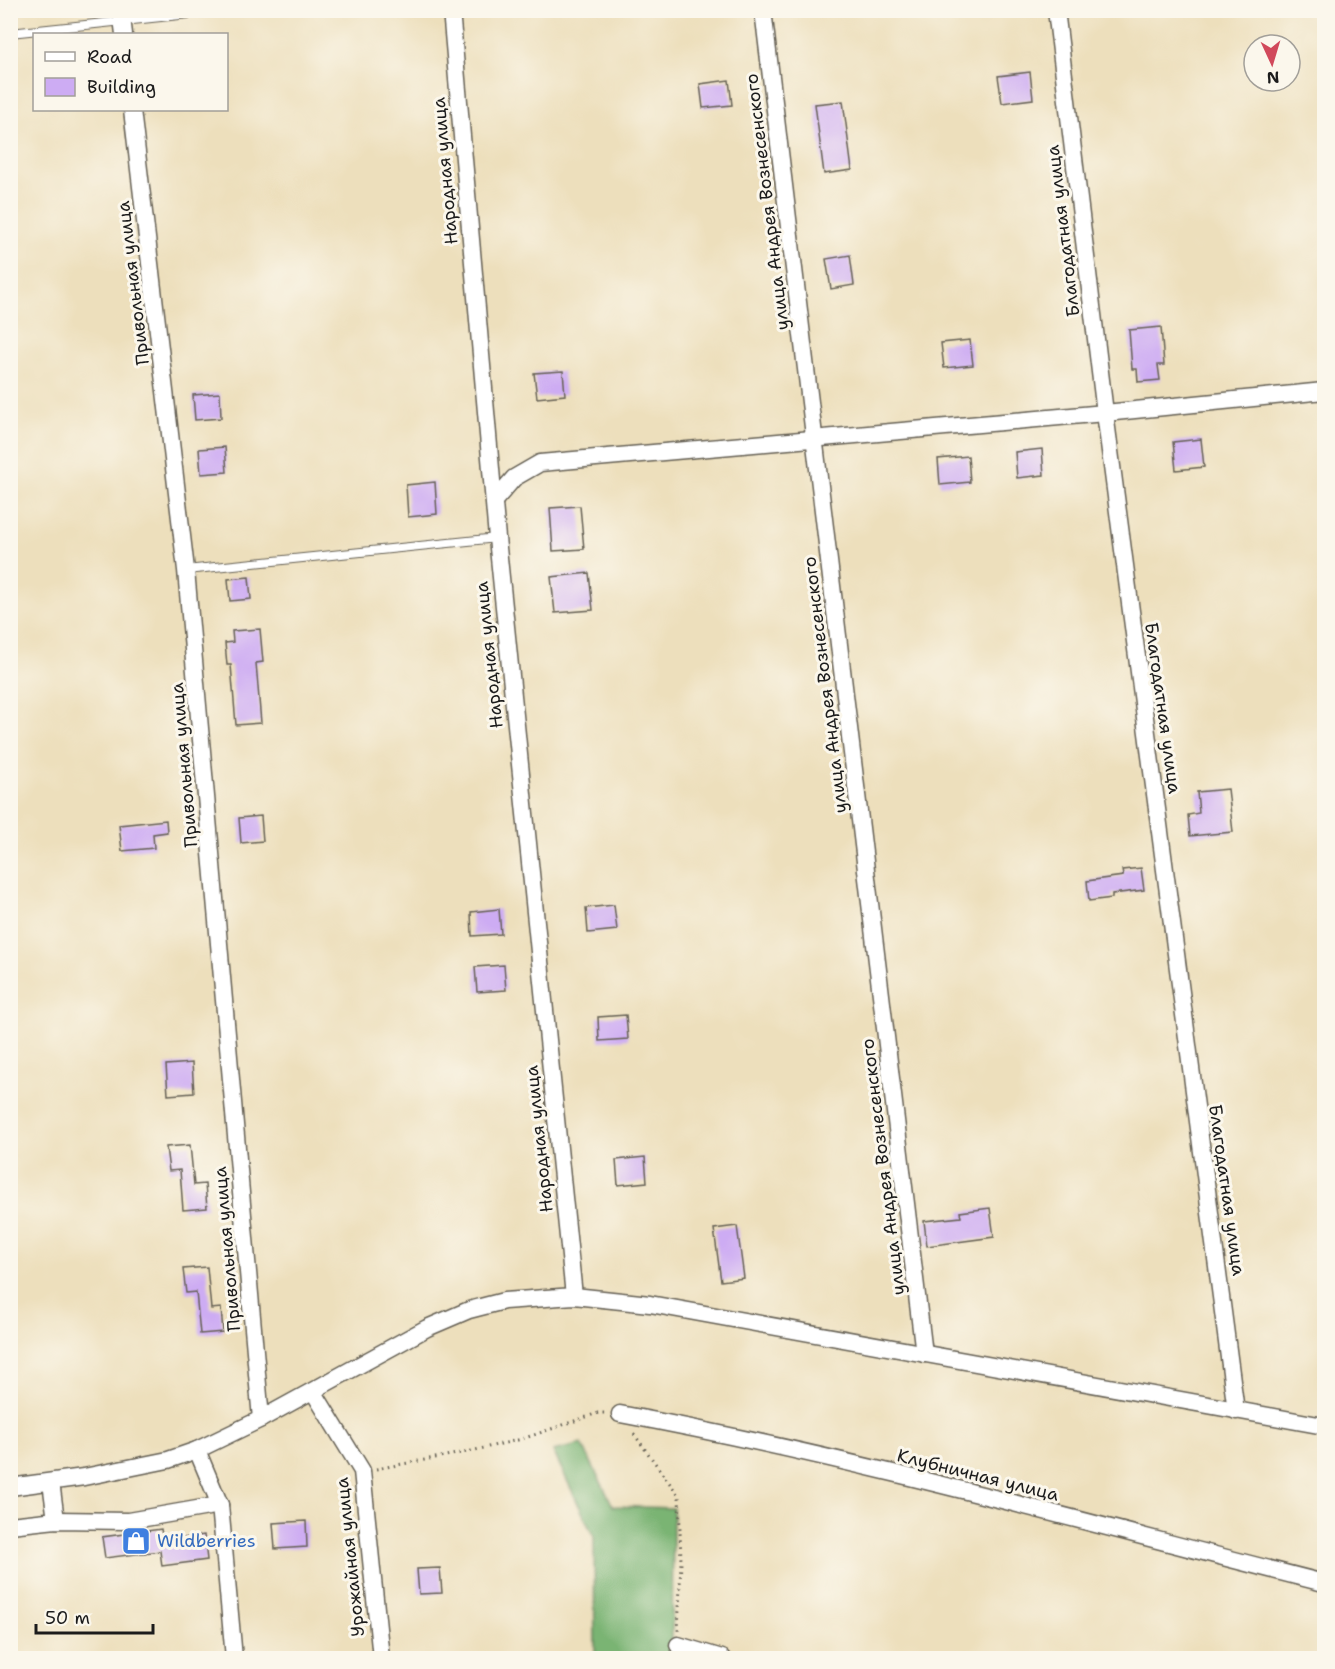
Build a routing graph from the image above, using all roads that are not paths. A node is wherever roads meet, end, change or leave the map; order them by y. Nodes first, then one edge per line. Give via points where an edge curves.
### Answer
1 (227, 10) edge
2 (450, 10) edge
3 (763, 10) edge
4 (1056, 10) edge
5 (122, 22) edge
6 (10, 33) edge
7 (132, 111) edge
8 (1324, 391) edge
9 (1105, 413) junction
10 (816, 437) junction
11 (494, 501) junction
12 (497, 538) junction
13 (186, 570) junction
14 (574, 1296) junction
15 (924, 1354) junction
16 (313, 1391) junction
17 (1236, 1411) junction
18 (620, 1414) road end
19 (261, 1419) junction
20 (1324, 1426) edge
21 (196, 1450) junction
22 (51, 1482) junction
23 (10, 1487) edge
24 (220, 1505) junction
25 (56, 1520) junction
26 (10, 1525) edge
27 (1324, 1583) edge
28 (678, 1645) road end
29 (234, 1659) edge
30 (381, 1659) edge
31 (722, 1659) edge

1 - 5 lane
2 - 11 street, Народная улица
3 - 10 street, улица Андрея Вознесенского
4 - 9 street, Благодатная улица
5 - 6 lane
7 - 13 street, Привольная улица
8 - 9 street
9 - 10 street
9 - 17 street, Благодатная улица
10 - 11 street via 540,464 514,478
10 - 15 street, улица Андрея Вознесенского
11 - 12 street, Народная улица
12 - 13 lane
12 - 14 street, Народная улица
13 - 19 street, Привольная улица
14 - 15 street via 651,1304
14 - 16 street via 504,1301 469,1310 427,1328
15 - 17 street
16 - 19 street
16 - 30 street, Урожайная улица via 362,1472
17 - 20 street
18 - 27 street, Клубничная улица via 709,1430
19 - 21 street
21 - 22 street via 168,1460
21 - 24 street
22 - 23 street
22 - 25 street
24 - 25 street via 128,1521
24 - 29 street
25 - 26 street
28 - 31 street

